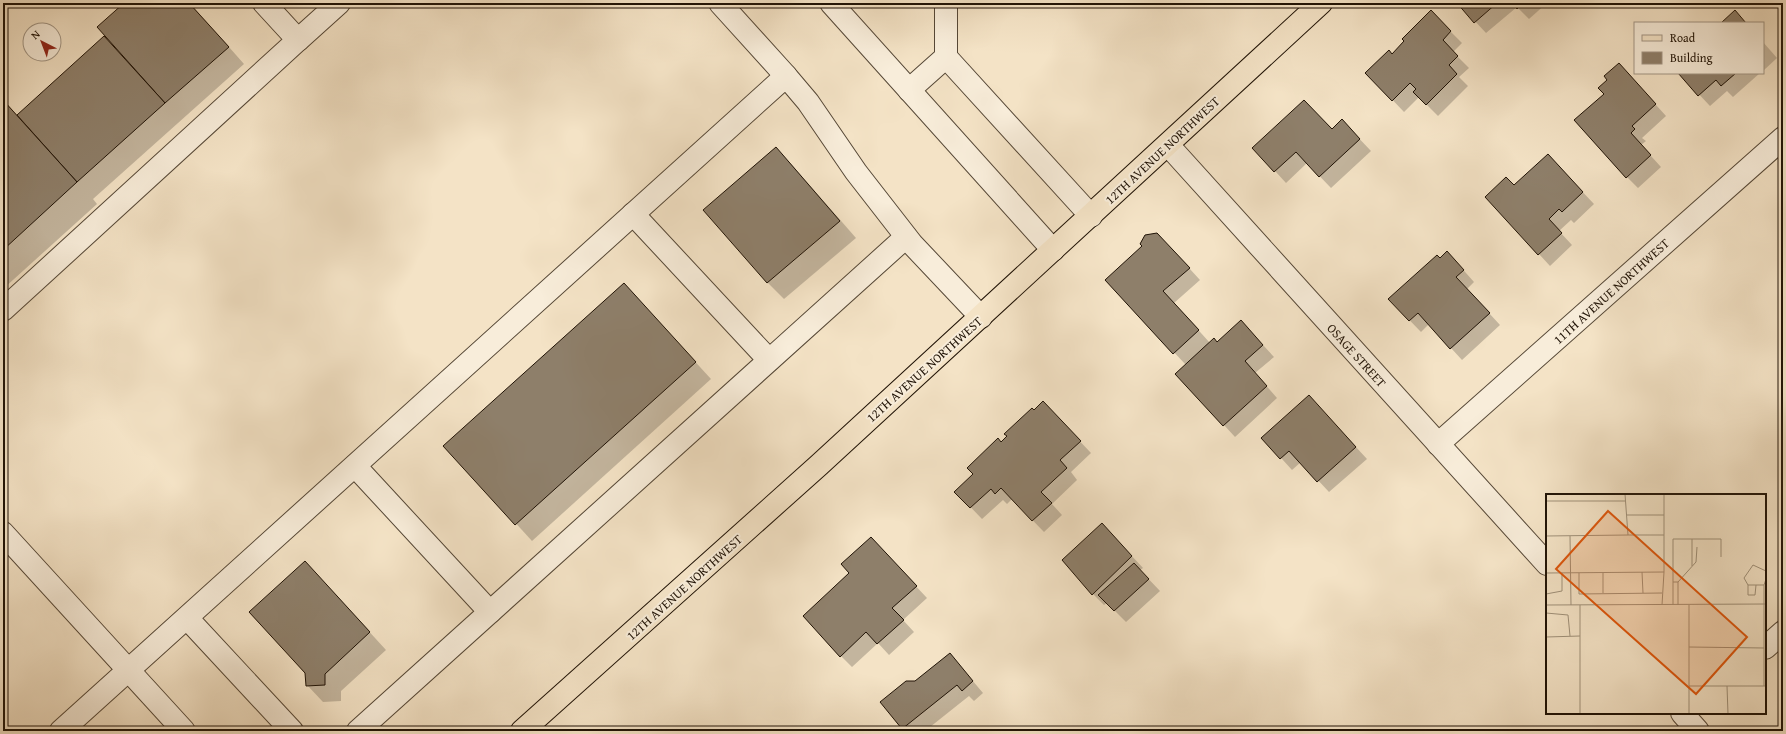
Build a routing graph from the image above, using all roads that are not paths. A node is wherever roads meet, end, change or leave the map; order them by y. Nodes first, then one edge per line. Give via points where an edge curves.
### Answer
1 (264, 3) edge
2 (339, 3) edge
3 (720, 3) edge
4 (831, 3) edge
5 (946, 3) edge
6 (1321, 3) edge
7 (298, 40) junction
8 (946, 57) junction
9 (786, 76) junction
10 (910, 90) junction
11 (1783, 138) edge
12 (1168, 145) junction
13 (633, 214) junction
14 (1091, 216) junction
15 (906, 237) junction
16 (1053, 250) junction
17 (3, 310) edge
18 (981, 317) junction
19 (769, 360) junction
20 (1438, 444) junction
21 (355, 466) junction
22 (3, 533) edge
23 (1546, 563) edge
24 (490, 612) junction
25 (187, 618) junction
26 (1783, 632) edge
27 (1766, 647) edge
28 (129, 671) junction
29 (69, 729) edge
30 (184, 731) edge
31 (292, 731) edge
32 (358, 731) edge
33 (522, 731) edge

1 - 7 street
2 - 7 street
3 - 9 street
4 - 10 street
5 - 8 street
6 - 12 main road, 12TH AVENUE NORTHWEST
7 - 17 street
8 - 10 street
8 - 14 street
9 - 13 street
9 - 15 street via 808,102 856,172
10 - 16 street
11 - 20 street, 11TH AVENUE NORTHWEST
12 - 14 main road, 12TH AVENUE NORTHWEST
12 - 20 street, OSAGE STREET
13 - 19 street
13 - 21 street
14 - 16 main road, 12TH AVENUE NORTHWEST
15 - 18 street
15 - 19 street
16 - 18 main road, 12TH AVENUE NORTHWEST
18 - 33 main road, 12TH AVENUE NORTHWEST
19 - 24 street
20 - 23 street, OSAGE STREET
21 - 24 street
21 - 25 street
22 - 28 street
24 - 32 street
25 - 28 street
25 - 31 street
26 - 27 street
28 - 29 street
28 - 30 street

